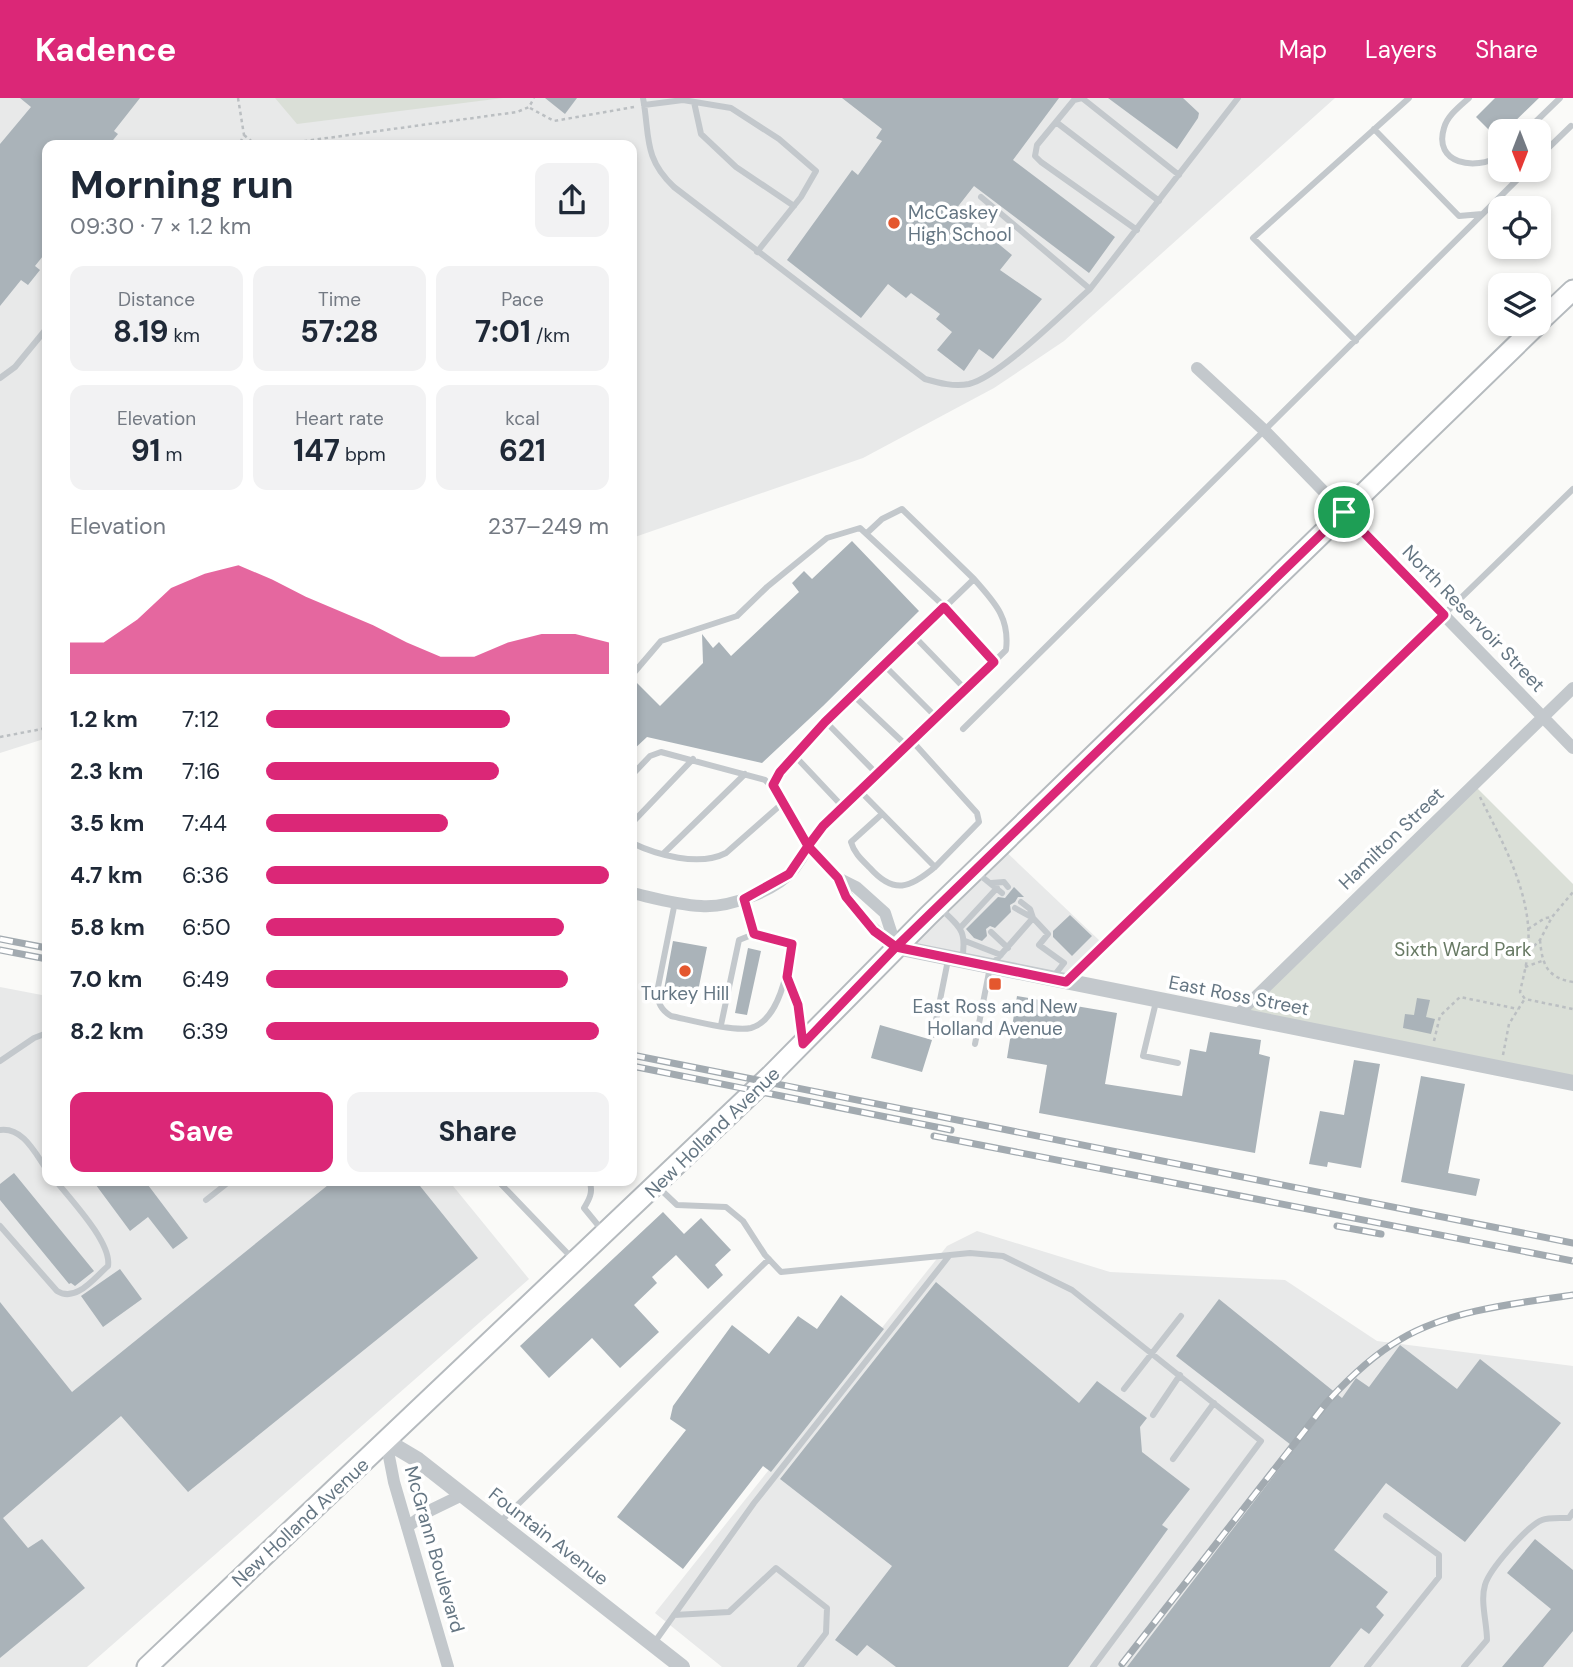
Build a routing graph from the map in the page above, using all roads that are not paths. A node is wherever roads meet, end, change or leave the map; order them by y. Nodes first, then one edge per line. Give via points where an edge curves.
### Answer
1 (1238, 98) edge
2 (1409, 98) edge
3 (1469, 98) edge
4 (1560, 98) edge
5 (644, 102) edge
6 (694, 102) junction
7 (1538, 119) edge
8 (1056, 122) junction
9 (1571, 126) dead end
10 (1374, 129) junction
11 (1551, 146) edge
12 (1488, 161) edge
13 (1179, 175) junction
14 (1515, 182) edge
15 (981, 197) dead end
16 (1159, 201) junction
17 (794, 206) junction
18 (1484, 213) junction
19 (1137, 230) junction
20 (757, 252) junction
21 (1090, 289) junction
22 (1573, 289) edge
23 (1551, 310) edge
24 (42, 334) edge
25 (1525, 336) edge
26 (1356, 341) junction
27 (1197, 368) dead end
28 (0, 378) edge
29 (1265, 432) junction
30 (1573, 489) edge
31 (1344, 512) junction
32 (867, 533) junction
33 (974, 579) junction
34 (944, 607) junction
35 (1444, 615) junction
36 (914, 636) junction
37 (994, 662) junction
38 (884, 665) junction
39 (637, 669) edge
40 (1573, 688) edge
41 (966, 690) junction
42 (853, 695) junction
43 (937, 718) junction
44 (1543, 718) junction
45 (825, 722) junction
46 (963, 729) dead end
47 (910, 745) junction
48 (1573, 748) edge
49 (794, 756) junction
50 (693, 760) junction
51 (637, 770) edge
52 (745, 774) junction
53 (878, 775) junction
54 (773, 785) junction
55 (860, 792) junction
56 (783, 802) junction
57 (843, 807) junction
58 (882, 814) junction
59 (637, 818) edge
60 (637, 845) edge
61 (808, 846) junction
62 (664, 853) junction
63 (935, 867) junction
64 (975, 871) junction
65 (838, 878) junction
66 (1008, 887) dead end
67 (997, 888) junction
68 (637, 894) edge
69 (744, 899) junction
70 (675, 902) junction
71 (1021, 902) dead end
72 (938, 906) junction
73 (1015, 908) dead end
74 (1033, 918) junction
75 (960, 928) junction
76 (991, 932) dead end
77 (754, 934) junction
78 (965, 941) junction
79 (896, 947) junction
80 (1008, 948) junction
81 (955, 959) junction
82 (996, 961) junction
83 (787, 977) junction
84 (1059, 980) junction
85 (1157, 1000) junction
86 (1236, 1016) junction
87 (721, 1025) junction
88 (42, 1035) edge
89 (933, 1035) dead end
90 (803, 1044) junction
91 (975, 1044) dead end
92 (0, 1061) edge
93 (1178, 1063) dead end
94 (1573, 1083) edge
95 (0, 1130) edge
96 (42, 1161) edge
97 (657, 1185) junction
98 (60, 1186) edge
99 (224, 1186) edge
100 (503, 1186) edge
101 (591, 1186) edge
102 (206, 1200) dead end
103 (0, 1226) edge
104 (606, 1234) junction
105 (949, 1256) junction
106 (769, 1259) junction
107 (576, 1262) junction
108 (1181, 1316) dead end
109 (1152, 1353) junction
110 (1180, 1375) junction
111 (1124, 1388) dead end
112 (1214, 1403) junction
113 (1153, 1415) dead end
114 (386, 1441) junction
115 (1173, 1459) dead end
116 (462, 1495) junction
117 (1386, 1516) dead end
118 (1572, 1517) edge
119 (499, 1523) junction
120 (407, 1528) junction
121 (674, 1615) junction
122 (653, 1644) junction
123 (153, 1665) edge
124 (448, 1667) edge
125 (682, 1667) edge
126 (800, 1667) edge
127 (1093, 1667) edge
128 (1367, 1667) edge
129 (1464, 1667) edge

1 - 13 lane
2 - 10 lane
3 - 12 lane via 1447,120 1443,144 1451,157 1466,165
4 - 7 lane
5 - 6 lane
5 - 20 lane via 647,140 662,176
6 - 17 lane via 701,134 736,167
6 - 17 lane via 731,108 779,139 816,171
8 - 13 lane via 1073,100 1082,99
8 - 16 lane
8 - 19 lane via 1037,145 1035,156
9 - 11 lane
10 - 18 lane via 1460,216
10 - 26 lane via 1253,238
13 - 16 lane
14 - 18 lane
15 - 21 lane
16 - 19 lane
17 - 20 lane
18 - 26 lane
19 - 21 lane
20 - 21 lane via 925,379 945,384 968,384 997,370
22 - 23 main road, New Holland Avenue
24 - 28 lane
25 - 31 main road, New Holland Avenue
26 - 29 lane
27 - 29 street, North Reservoir Street
29 - 31 street, North Reservoir Street
29 - 46 lane
30 - 35 lane
31 - 35 street, North Reservoir Street
31 - 64 main road, New Holland Avenue
32 - 33 lane via 902,509
32 - 34 lane
32 - 39 lane via 860,528 827,538 737,616 661,641
33 - 34 lane
33 - 37 lane via 1000,608 1008,637 1006,650
34 - 36 lane
34 - 37 lane
35 - 44 street, North Reservoir Street
35 - 84 lane
36 - 38 lane
36 - 41 lane
37 - 41 lane
38 - 42 lane
38 - 43 lane
40 - 44 street, Hamilton Street
41 - 43 lane
42 - 45 lane
42 - 47 lane
43 - 47 lane
44 - 48 street, North Reservoir Street
44 - 86 street, Hamilton Street
45 - 49 lane
45 - 53 lane
47 - 53 lane
47 - 63 lane via 977,813 979,822
49 - 54 lane
49 - 57 lane
50 - 51 lane via 655,753
50 - 52 lane
50 - 59 lane
52 - 54 lane
52 - 62 lane
53 - 55 lane
54 - 56 lane
55 - 57 lane
55 - 58 lane
56 - 61 lane
56 - 62 lane via 715,858
57 - 61 lane
58 - 63 lane
58 - 63 lane via 851,842 882,882 917,883
60 - 62 lane
61 - 65 street
61 - 69 street via 789,874
64 - 67 lane
64 - 72 main road, New Holland Avenue
65 - 79 street via 846,897 874,931
65 - 79 street via 856,887 885,913
66 - 67 lane via 1003,882
67 - 75 lane
68 - 70 street
69 - 70 street via 715,906
69 - 77 lane
70 - 87 lane via 658,1002 671,1016
71 - 74 lane
72 - 75 lane
72 - 79 main road, New Holland Avenue
73 - 74 lane
74 - 80 lane
74 - 84 lane via 1048,934 1039,946 1064,963
75 - 78 lane
76 - 80 lane
77 - 83 lane via 792,944
77 - 87 lane via 739,940
78 - 81 lane
78 - 82 lane
79 - 81 street, East Ross Street
79 - 90 main road, New Holland Avenue
80 - 82 lane
81 - 82 street, East Ross Street
81 - 89 lane
82 - 84 street, East Ross Street
82 - 91 lane
83 - 87 lane via 761,1023 751,1028
83 - 90 lane via 798,1005
84 - 85 street, East Ross Street
85 - 86 street, East Ross Street
85 - 93 lane via 1143,1056
86 - 94 street, East Ross Street
88 - 92 lane
90 - 97 main road, New Holland Avenue
95 - 96 lane via 14,1129
97 - 104 main road, New Holland Avenue
97 - 106 lane via 677,1205 726,1207 743,1221
98 - 103 lane via 108,1257 108,1266 75,1294 65,1296 57,1291
99 - 102 lane
100 - 107 lane
101 - 104 lane via 590,1199 583,1208
104 - 107 main road, New Holland Avenue
105 - 106 lane via 781,1272
105 - 109 lane via 1003,1256 1072,1290
105 - 121 lane via 754,1503
106 - 119 lane
107 - 114 main road, New Holland Avenue
108 - 109 lane
109 - 110 lane
109 - 111 lane
110 - 112 lane
110 - 113 lane
112 - 115 lane
112 - 127 lane via 1261,1441
114 - 116 street, Fountain Avenue
114 - 120 street, McGrann Boulevard
114 - 123 main road, New Holland Avenue
116 - 119 street, Fountain Avenue
116 - 120 street
117 - 128 lane via 1439,1555 1438,1577
118 - 129 lane via 1543,1520 1531,1527 1499,1563 1485,1583 1487,1640
119 - 122 street, Fountain Avenue
120 - 124 street, McGrann Boulevard
121 - 122 lane
121 - 126 lane via 729,1612 776,1568 827,1608 826,1633
122 - 125 street, Fountain Avenue

